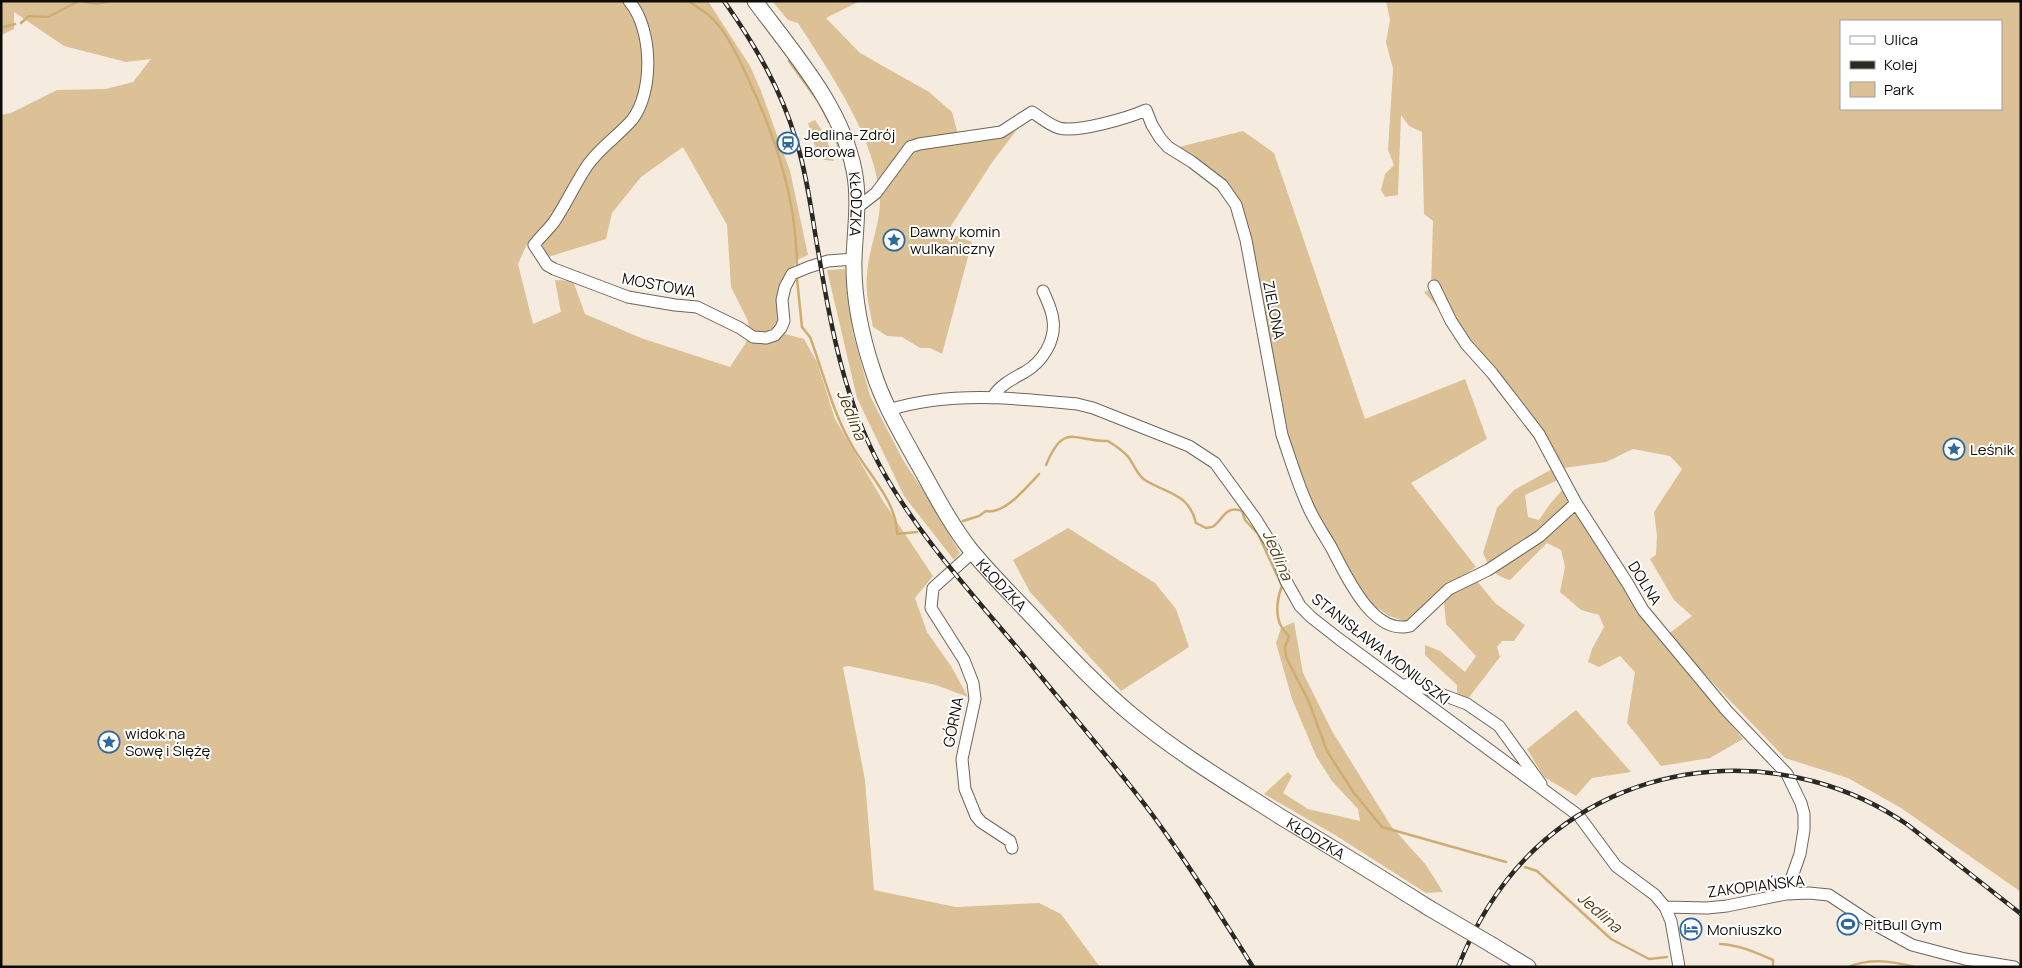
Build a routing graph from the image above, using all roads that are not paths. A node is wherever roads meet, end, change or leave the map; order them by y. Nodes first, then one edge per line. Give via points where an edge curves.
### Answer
1 (629, 1) edge
2 (755, 1) edge
3 (858, 207) junction
4 (854, 259) junction
5 (1434, 286) dead end
6 (1043, 291) dead end
7 (992, 398) junction
8 (889, 410) junction
9 (1576, 503) junction
10 (973, 552) junction
11 (1403, 686) junction
12 (1547, 792) junction
13 (1012, 848) dead end
14 (1786, 894) junction
15 (1665, 907) junction
16 (1528, 967) edge
17 (1679, 967) edge
18 (2014, 967) edge

1 - 4 street, MOSTOWA via 636,8 646,37 648,55 642,105 588,164 554,222 534,245 547,265 628,297 697,307 753,337 766,338 776,335 784,321 782,300 792,274 828,261
2 - 3 main road, KŁODZKA via 810,75 843,130 854,170
3 - 4 main road, KŁODZKA
3 - 9 street, ZIELONA via 876,193 910,147 1001,132 1032,112 1058,128 1071,129 1121,120 1146,110 1160,138 1222,185 1236,205 1246,240 1285,444 1307,504 1348,581 1372,612 1403,628 1410,626 1449,589 1490,572 1540,536
4 - 8 main road, KŁODZKA via 862,335 873,373
5 - 9 street, DOLNA via 1466,344 1539,434
6 - 7 street via 1053,318 1051,341 1032,368 998,388
7 - 8 street, STANISŁAWA MONIUSZKI via 966,397
7 - 11 street, STANISŁAWA MONIUSZKI via 1093,408 1203,454 1215,463 1255,518 1275,550 1286,581 1300,606
8 - 10 main road, KŁODZKA via 943,509
9 - 14 street, DOLNA via 1643,610 1727,711 1787,774 1801,803 1804,830 1800,854
10 - 13 street, GÓRNA via 933,588 931,608 964,660 973,683 975,699 962,759 965,788 976,816 1010,840
10 - 16 main road, KŁODZKA, bridge via 1098,686 1132,716 1236,789
11 - 12 street, STANISŁAWA MONIUSZKI
11 - 12 street via 1411,683 1467,704 1499,726
12 - 15 street, STANISŁAWA MONIUSZKI via 1579,816 1616,866 1655,895
14 - 15 street, ZAKOPIAŃSKA via 1727,906
14 - 18 street, ZAKOPIAŃSKA via 1829,895 1912,945 1965,959
15 - 17 street, STANISŁAWA MONIUSZKI via 1671,921

